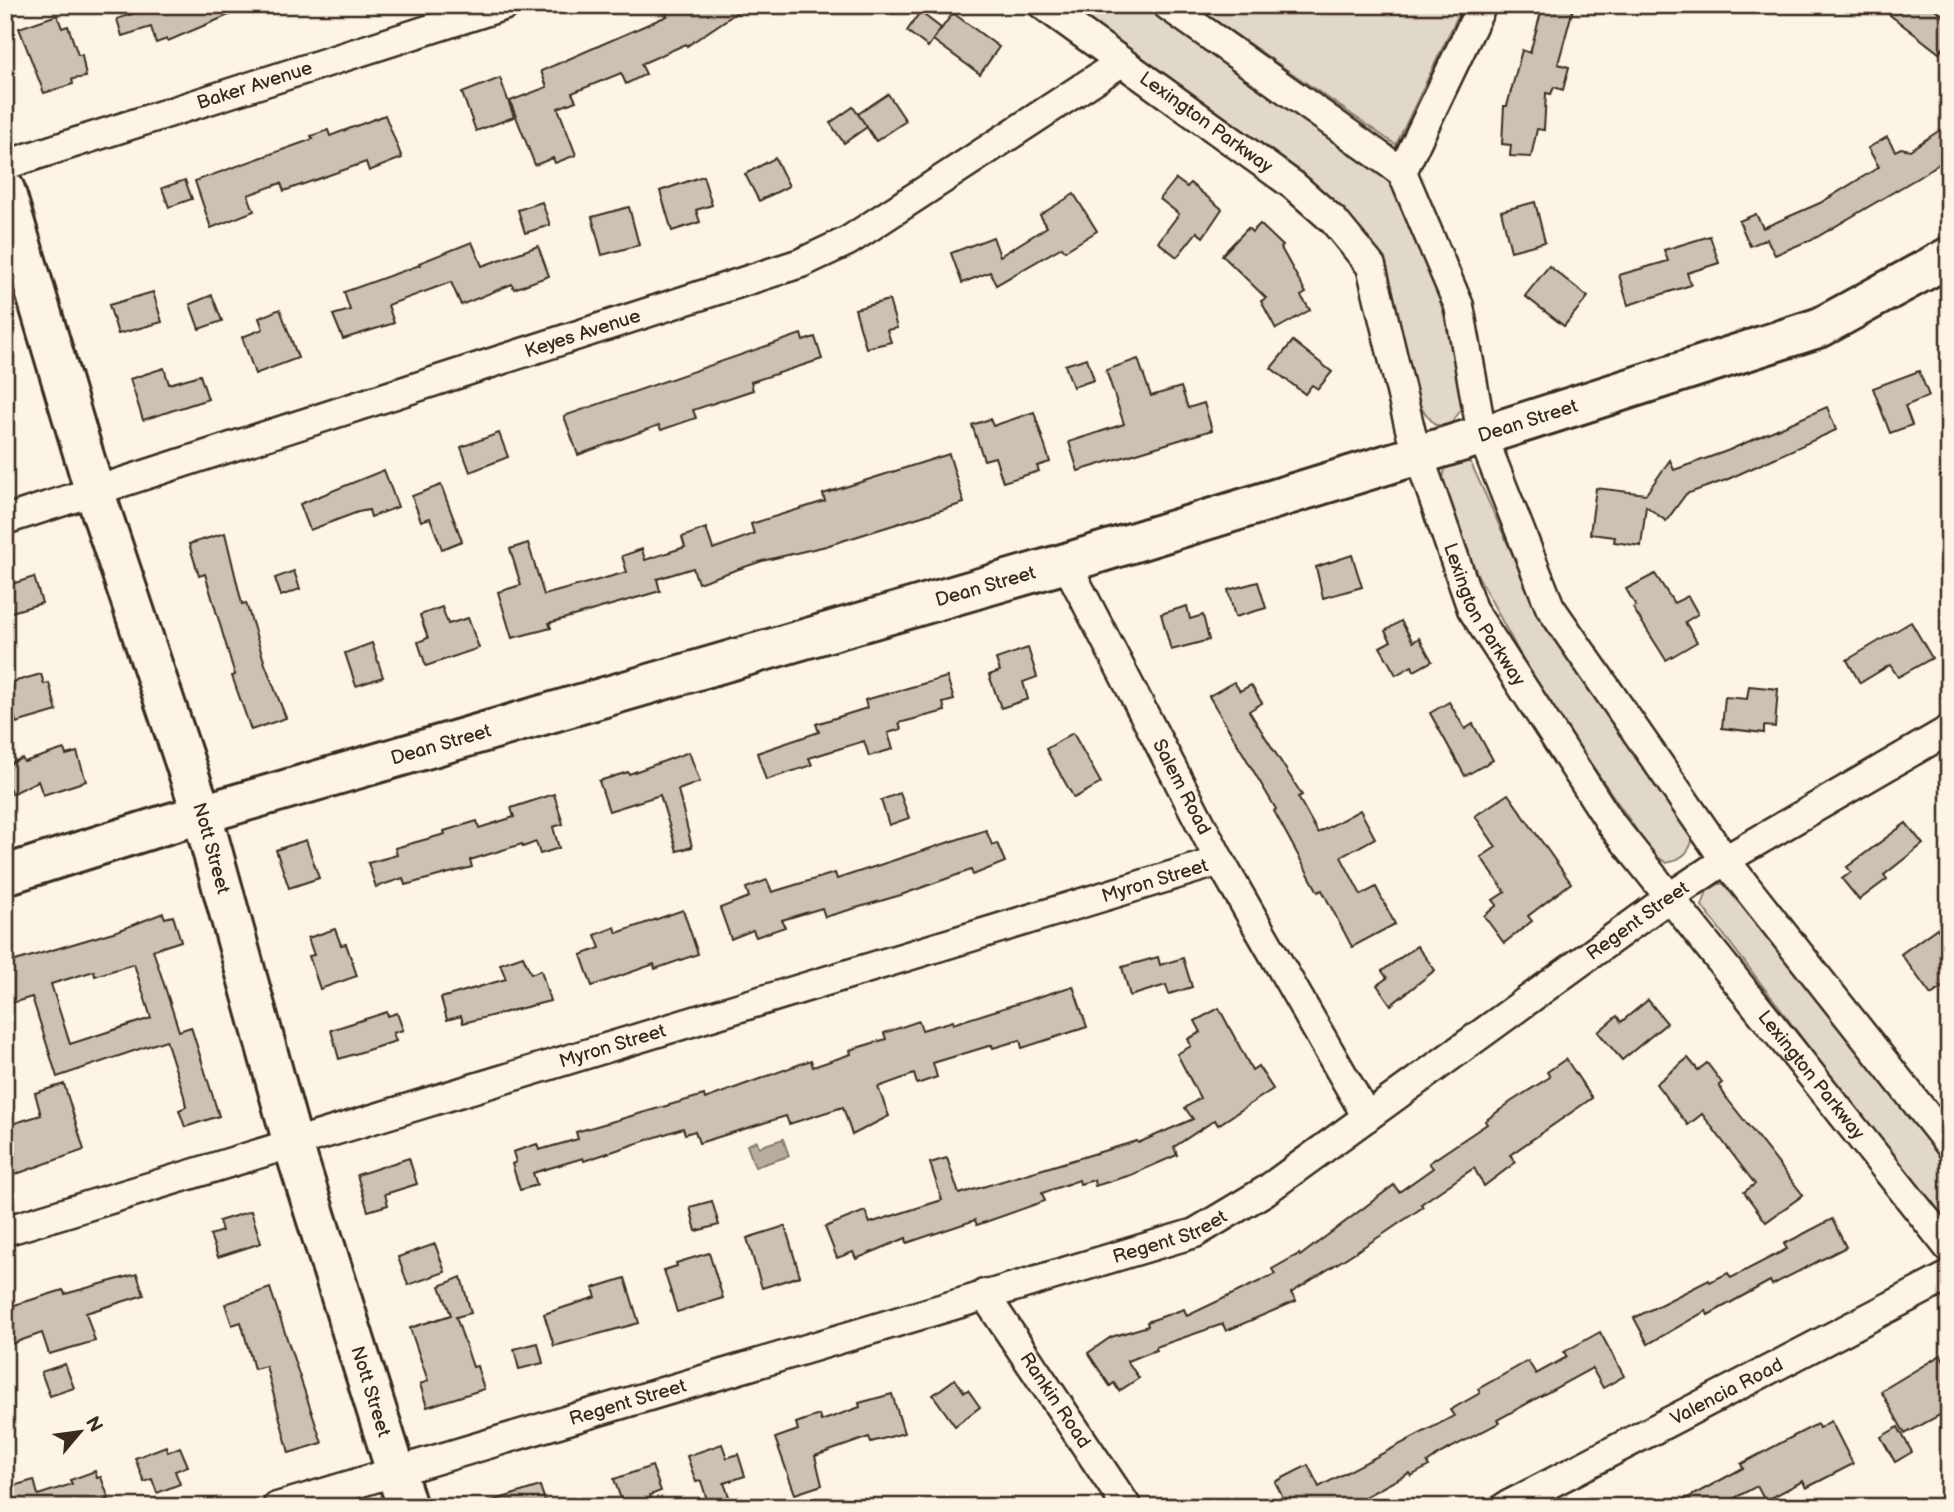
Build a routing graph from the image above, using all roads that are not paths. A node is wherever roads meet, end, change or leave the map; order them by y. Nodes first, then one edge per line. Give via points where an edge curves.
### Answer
1 (506, 5) edge
2 (1043, 5) edge
3 (1167, 5) edge
4 (1482, 5) edge
5 (1120, 62) junction
6 (5, 165) edge
7 (1402, 172) junction
8 (5, 190) edge
9 (1949, 257) edge
10 (1482, 435) junction
11 (1418, 455) junction
12 (95, 493) junction
13 (5, 520) edge
14 (1066, 563) junction
15 (1949, 730) edge
16 (202, 814) junction
17 (1725, 860) junction
18 (1220, 861) junction
19 (5, 875) edge
20 (1667, 899) junction
21 (1367, 1117) junction
22 (293, 1144) junction
23 (1949, 1144) edge
24 (5, 1231) edge
25 (1949, 1248) edge
26 (1949, 1276) edge
27 (984, 1294) junction
28 (394, 1471) junction
29 (277, 1507) edge
30 (407, 1507) edge
31 (1127, 1507) edge
32 (1505, 1507) edge

1 - 6 street, Baker Avenue
2 - 5 street, Lexington Parkway
3 - 7 street
4 - 7 street
5 - 11 street, Lexington Parkway via 1293,186 1334,221 1371,266
5 - 12 street, Keyes Avenue via 848,241 801,263
7 - 10 street via 1459,306
8 - 12 street, Nott Street
9 - 10 street, Dean Street via 1821,327
10 - 11 street, Dean Street
10 - 17 street via 1549,607
11 - 14 street, Dean Street
11 - 20 street, Lexington Parkway via 1472,609 1612,825
12 - 13 street, Keyes Avenue
12 - 16 street, Nott Street
14 - 16 street, Dean Street
14 - 18 street, Salem Road
15 - 17 street, Regent Street
16 - 19 street, Dean Street
16 - 22 street, Nott Street
17 - 20 street, Regent Street
17 - 23 street
18 - 21 street, Salem Road
18 - 22 street, Myron Street
20 - 21 street, Regent Street
20 - 25 street, Lexington Parkway
21 - 27 street, Regent Street via 1265,1191 1195,1233
22 - 24 street, Myron Street
22 - 28 street, Nott Street
26 - 32 street, Valencia Road
27 - 28 street, Regent Street
27 - 31 street, Rankin Road
28 - 29 street, Regent Street
28 - 30 street, Nott Street

